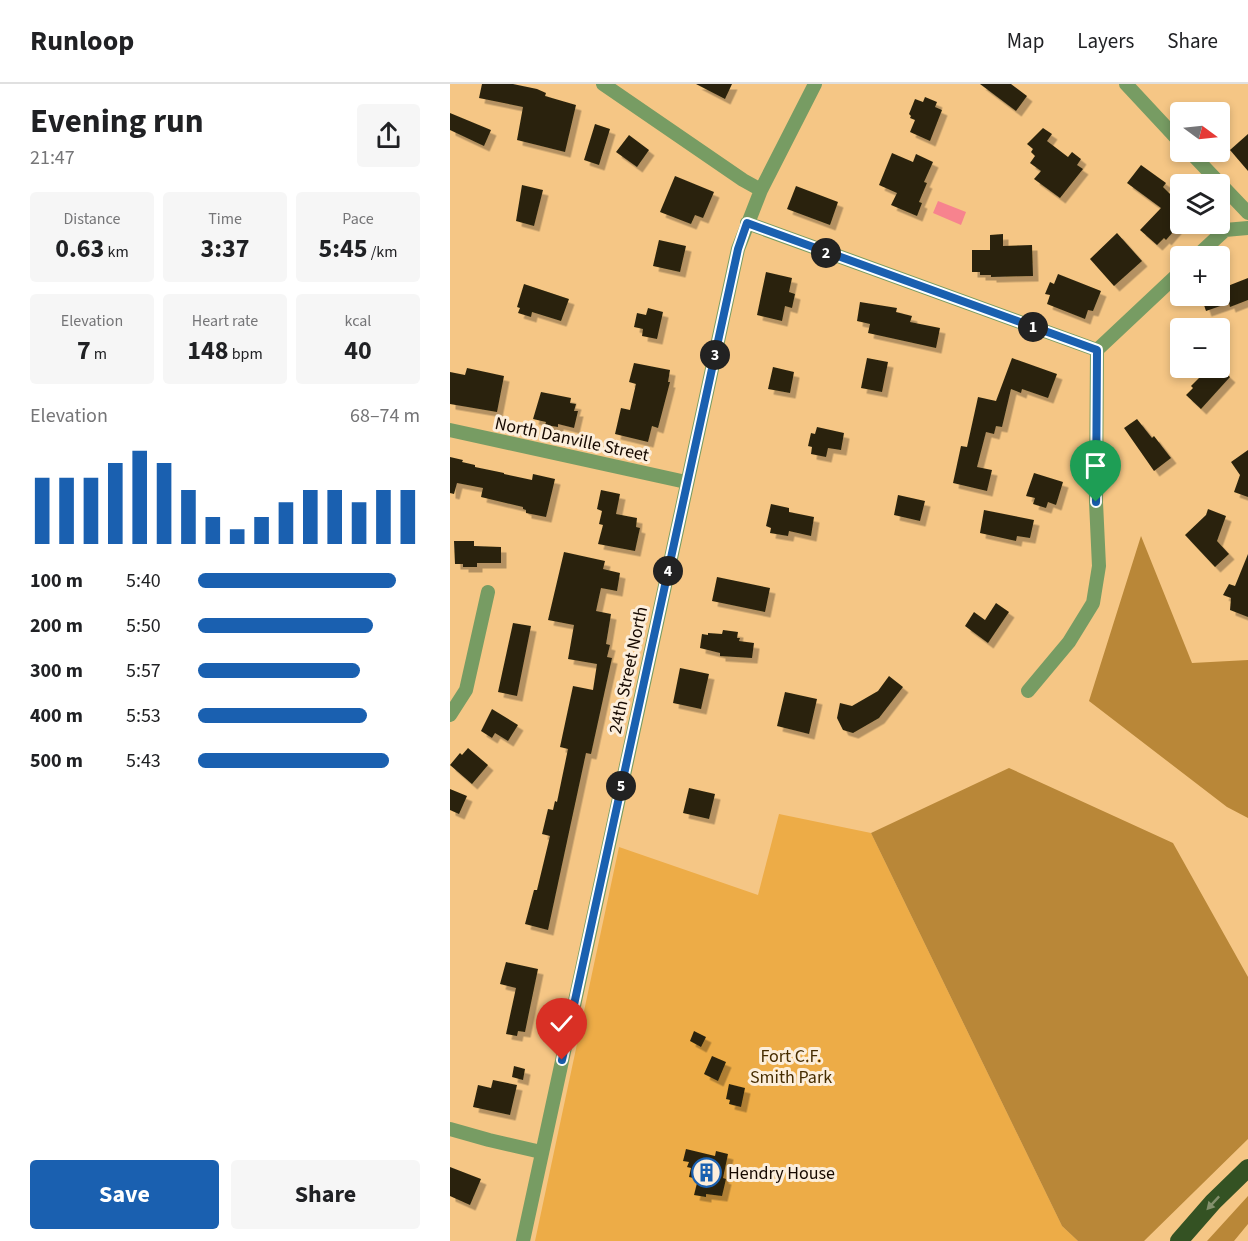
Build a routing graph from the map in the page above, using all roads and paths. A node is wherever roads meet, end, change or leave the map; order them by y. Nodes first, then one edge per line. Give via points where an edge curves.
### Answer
1 (603, 84) edge
2 (814, 84) edge
3 (1126, 84) edge
4 (1170, 131) edge
5 (1200, 162) edge
6 (761, 190) junction
7 (1248, 213) edge
8 (747, 223) junction
9 (1248, 228) edge
10 (1208, 246) edge
11 (1170, 281) edge
12 (1097, 350) junction
13 (450, 430) edge
14 (686, 482) junction
15 (489, 592) dead end
16 (1028, 691) dead end
17 (450, 715) edge
18 (450, 1129) edge
19 (541, 1152) junction
20 (1248, 1168) edge
21 (523, 1241) edge
22 (1179, 1241) edge

1 - 6 street
2 - 6 street, 24th Street North
3 - 4 street
5 - 7 street
6 - 8 street, 24th Street North
8 - 12 street
8 - 14 street, 24th Street North
9 - 10 street via 1225,230
11 - 12 street
12 - 16 street via 1099,566 1092,603 1069,642
13 - 14 street, North Danville Street
14 - 19 street, 24th Street North
15 - 17 street via 466,690
18 - 19 street
19 - 21 street, 24th Street North
20 -> 22 highway

